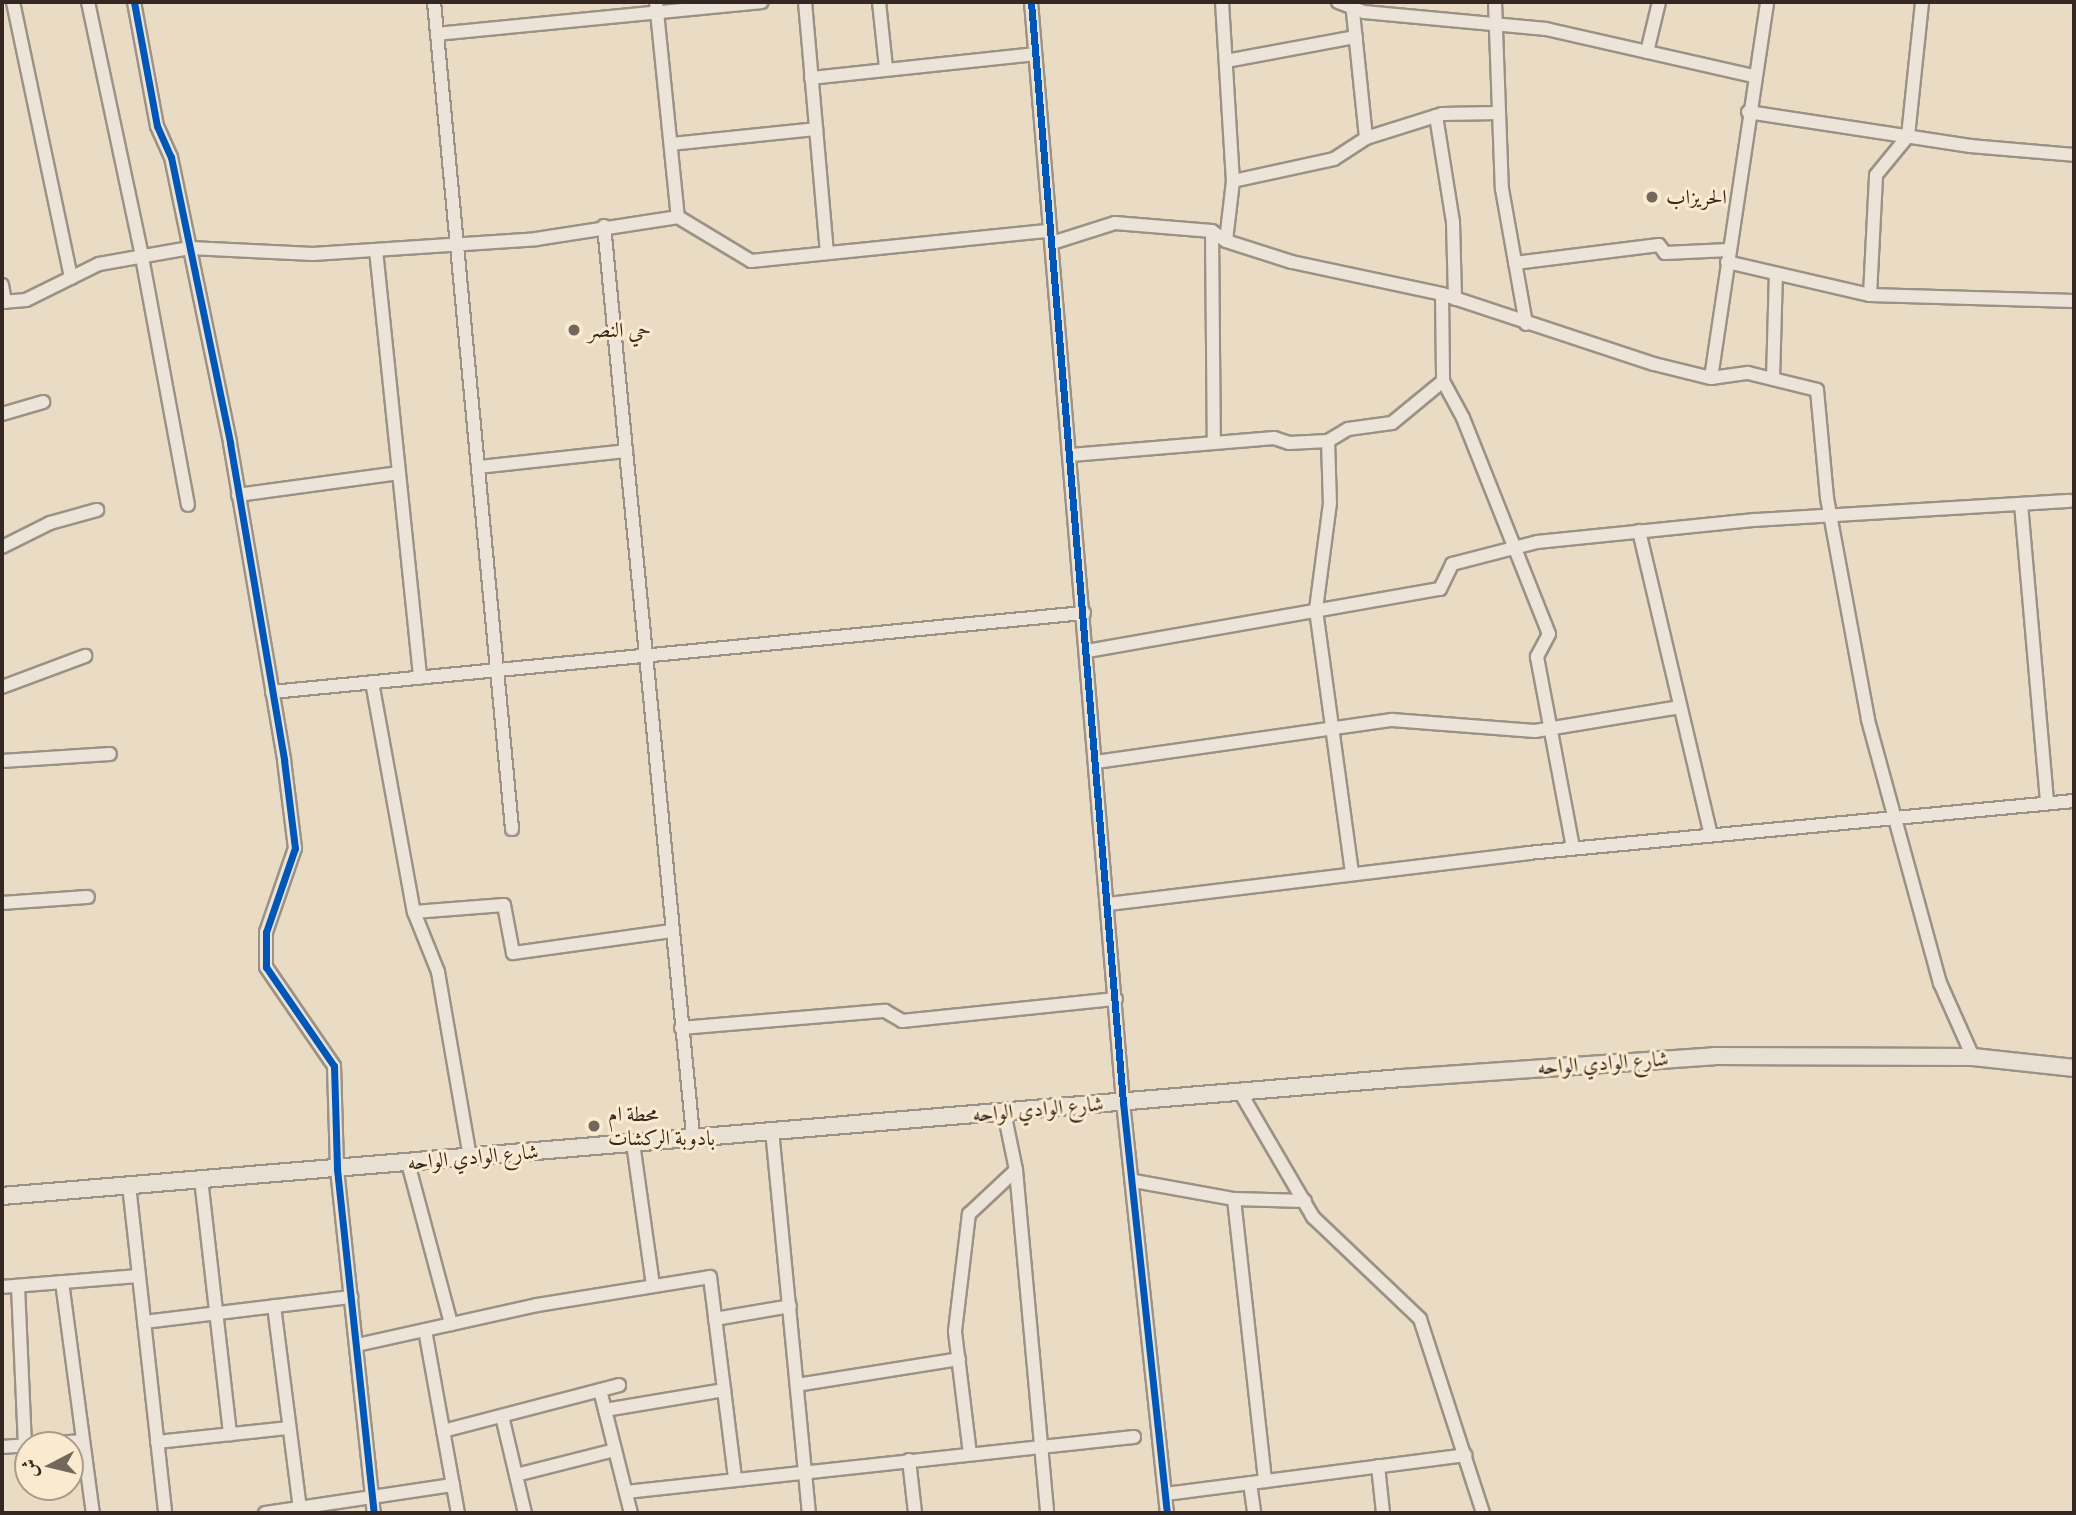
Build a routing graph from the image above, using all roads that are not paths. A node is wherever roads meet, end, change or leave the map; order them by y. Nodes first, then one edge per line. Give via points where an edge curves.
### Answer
1 (13, 2) edge
2 (88, 2) edge
3 (134, 2) edge
4 (434, 2) edge
5 (761, 2) edge
6 (805, 2) edge
7 (879, 2) edge
8 (1031, 2) edge
9 (1222, 2) edge
10 (1338, 2) edge
11 (1494, 2) edge
12 (1659, 2) edge
13 (1767, 2) edge
14 (1922, 2) edge
15 (1353, 5) edge
16 (656, 7) edge
17 (1494, 24) junction
18 (437, 34) junction
19 (1356, 37) junction
20 (1647, 52) junction
21 (1035, 54) junction
22 (1226, 61) junction
23 (886, 68) junction
24 (1754, 76) junction
25 (811, 78) junction
26 (1748, 112) junction
27 (1499, 113) junction
28 (1436, 116) junction
29 (816, 129) junction
30 (1908, 136) junction
31 (1366, 138) junction
32 (671, 144) junction
33 (2074, 155) edge
34 (1233, 181) junction
35 (678, 217) junction
36 (604, 226) junction
37 (1212, 231) junction
38 (1050, 237) junction
39 (1226, 241) junction
40 (459, 244) junction
41 (190, 248) junction
42 (376, 250) junction
43 (827, 253) junction
44 (1728, 256) junction
45 (142, 257) junction
46 (1515, 263) junction
47 (1776, 274) junction
48 (71, 278) junction
49 (2, 285) edge
50 (1442, 294) junction
51 (1870, 295) junction
52 (1455, 299) junction
53 (2074, 301) edge
54 (4, 302) edge
55 (1526, 324) junction
56 (1711, 378) junction
57 (1773, 379) junction
58 (1443, 381) junction
59 (43, 402) dead end
60 (2, 414) edge
61 (1328, 441) junction
62 (1214, 443) junction
63 (626, 451) junction
64 (1071, 455) junction
65 (479, 467) junction
66 (399, 473) junction
67 (238, 495) junction
68 (2069, 501) dead end
69 (2021, 504) junction
70 (188, 505) dead end
71 (97, 510) dead end
72 (1830, 516) junction
73 (1639, 531) junction
74 (2, 547) edge
75 (1513, 548) junction
76 (1316, 610) junction
77 (1084, 613) junction
78 (1087, 651) junction
79 (85, 656) dead end
80 (646, 656) junction
81 (498, 670) junction
82 (420, 677) junction
83 (372, 682) junction
84 (2, 687) edge
85 (272, 692) junction
86 (1680, 707) junction
87 (1551, 728) junction
88 (1332, 729) junction
89 (110, 754) dead end
90 (2, 761) edge
91 (1096, 762) junction
92 (2074, 801) edge
93 (2047, 803) junction
94 (1892, 818) junction
95 (512, 829) dead end
96 (1711, 835) junction
97 (1573, 848) junction
98 (1352, 874) junction
99 (88, 897) dead end
100 (2, 903) edge
101 (1108, 904) junction
102 (414, 912) junction
103 (672, 931) junction
104 (1116, 999) junction
105 (681, 1028) junction
106 (1973, 1057) junction
107 (2074, 1068) edge
108 (1240, 1092) junction
109 (1123, 1102) junction
110 (1004, 1112) junction
111 (772, 1130) junction
112 (693, 1136) junction
113 (633, 1143) junction
114 (470, 1157) junction
115 (408, 1163) junction
116 (337, 1169) junction
117 (1016, 1171) junction
118 (201, 1179) junction
119 (1134, 1181) junction
120 (129, 1185) junction
121 (2, 1196) edge
122 (1234, 1199) junction
123 (1306, 1201) junction
124 (139, 1276) junction
125 (62, 1282) junction
126 (18, 1286) junction
127 (653, 1286) junction
128 (2, 1287) edge
129 (352, 1297) junction
130 (274, 1306) junction
131 (790, 1306) junction
132 (216, 1313) junction
133 (715, 1319) junction
134 (144, 1322) junction
135 (451, 1324) junction
136 (425, 1330) junction
137 (357, 1345) junction
138 (959, 1359) junction
139 (619, 1385) dead end
140 (797, 1385) junction
141 (600, 1390) junction
142 (724, 1390) junction
143 (605, 1410) junction
144 (502, 1416) junction
145 (289, 1428) junction
146 (24, 1431) edge
147 (82, 1431) edge
148 (443, 1431) junction
149 (230, 1434) junction
150 (1134, 1437) dead end
151 (157, 1442) junction
152 (1044, 1446) junction
153 (84, 1448) edge
154 (615, 1450) junction
155 (970, 1454) junction
156 (1465, 1455) junction
157 (909, 1460) junction
158 (1378, 1466) junction
159 (805, 1470) junction
160 (516, 1475) junction
161 (735, 1479) junction
162 (1265, 1481) junction
163 (1250, 1483) junction
164 (453, 1485) junction
165 (626, 1492) junction
166 (1166, 1494) junction
167 (373, 1499) junction
168 (300, 1509) junction
169 (93, 1513) edge
170 (165, 1513) edge
171 (265, 1513) edge
172 (374, 1513) edge
173 (458, 1513) edge
174 (525, 1513) edge
175 (631, 1513) edge
176 (809, 1513) edge
177 (915, 1513) edge
178 (1047, 1513) edge
179 (1167, 1513) edge
180 (1254, 1513) edge
181 (1383, 1513) edge
182 (1483, 1513) edge

1 - 48 street
2 - 45 street
3 - 41 street via 156,126 171,157
4 - 18 street
5 - 16 street
6 - 25 street
7 - 23 street
8 - 21 street
9 - 22 street
10 - 15 street
11 - 17 street
12 - 20 street
13 - 24 street
14 - 30 street
15 - 17 street
15 - 19 street
16 - 18 street
16 - 32 street
17 - 20 street via 1546,29
17 - 27 street
18 - 40 street
19 - 22 street
19 - 31 street
20 - 24 street
21 - 23 street
21 - 38 street
22 - 34 street
23 - 25 street
24 - 26 street
25 - 29 street
26 - 30 street
26 - 44 street
27 - 28 street
27 - 46 street via 1502,189
28 - 31 street
28 - 52 street via 1453,222
29 - 32 street
29 - 43 street
30 - 33 street
30 - 51 street via 1876,174
31 - 34 street via 1334,159
32 - 35 street
34 - 39 street
35 - 36 street
35 - 43 street via 751,261
36 - 40 street via 536,239
36 - 63 street
37 - 38 street via 1115,223
37 - 39 street
37 - 62 street
38 - 43 street
38 - 64 street
39 - 50 street via 1292,262
40 - 42 street
40 - 65 street
41 - 42 street via 313,254
41 - 45 street
41 - 67 street
42 - 66 street
44 - 46 street via 1665,253 1659,245
44 - 47 street
44 - 56 street
45 - 48 street via 99,264
45 - 70 street
46 - 55 street
47 - 51 street
47 - 57 street
48 - 54 street via 26,300
49 - 54 street
50 - 52 street
50 - 58 street
51 - 53 street
52 - 55 street
55 - 56 street
56 - 57 street via 1748,373
57 - 72 street via 1817,390
58 - 61 street via 1392,423 1348,429
58 - 75 street via 1463,418
59 - 60 street
61 - 62 street via 1289,443 1274,438
61 - 76 street via 1330,503
62 - 64 street
63 - 65 street
63 - 80 street
64 - 77 street
65 - 81 street
66 - 67 street
66 - 82 street
67 - 85 street
68 - 69 street
69 - 72 street
69 - 93 street
71 - 74 street via 50,523
72 - 73 street
72 - 94 street
73 - 75 street
73 - 86 street
75 - 76 street via 1452,564 1440,589
75 - 87 street via 1549,634 1537,657
76 - 78 street
76 - 88 street
77 - 78 street
77 - 80 street
78 - 91 street
79 - 84 street
80 - 81 street
80 - 103 street
81 - 82 street
81 - 95 street
82 - 83 street
83 - 85 street
83 - 102 street
85 - 116 street via 295,848 266,932 266,967 334,1066
86 - 87 street
86 - 96 street
87 - 88 street via 1392,720
87 - 97 street
88 - 91 street
88 - 98 street
89 - 90 street
91 - 101 street
92 - 93 street
93 - 94 street
94 - 96 street
94 - 106 street via 1940,983
96 - 97 street
97 - 98 street
98 - 101 street
99 - 100 street
101 - 104 street
102 - 103 street via 504,905 513,953
102 - 114 street via 438,972
103 - 105 street
104 - 105 street via 902,1021 885,1011
104 - 109 street
105 - 112 street
106 - 107 main road, شارع الوادي الواحه
106 - 108 main road, شارع الوادي الواحه via 1714,1056
108 - 109 main road, شارع الوادي الواحه
108 - 123 street
109 - 110 main road, شارع الوادي الواحه
109 - 119 street
110 - 111 main road, شارع الوادي الواحه
110 - 117 street
111 - 112 main road, شارع الوادي الواحه
111 - 131 street
112 - 113 main road, شارع الوادي الواحه
113 - 114 main road, شارع الوادي الواحه
113 - 127 street
114 - 115 main road, شارع الوادي الواحه
115 - 116 main road, شارع الوادي الواحه
115 - 135 street
116 - 118 main road, شارع الوادي الواحه
116 - 129 street
117 - 138 street via 969,1214 955,1331
117 - 152 street
118 - 120 main road, شارع الوادي الواحه
118 - 132 street
119 - 122 street
119 - 166 street
120 - 121 main road, شارع الوادي الواحه
120 - 124 street
122 - 123 street
122 - 162 street
123 - 156 street via 1313,1217 1420,1319
124 - 125 street
124 - 134 street
125 - 126 street
125 - 147 street
126 - 128 street
126 - 146 street
127 - 133 street via 710,1277
127 - 135 street
129 - 130 street
129 - 137 street
130 - 132 street
130 - 145 street
131 - 133 street
131 - 140 street
132 - 134 street
132 - 149 street
133 - 142 street
134 - 151 street
135 - 136 street
136 - 137 street
136 - 148 street
137 - 167 street
138 - 140 street
138 - 155 street
139 - 141 street
140 - 159 street
141 - 143 street
141 - 144 street
142 - 143 street
142 - 161 street
143 - 154 street
144 - 148 street
144 - 160 street
145 - 149 street
145 - 168 street
148 - 164 street
149 - 151 street
150 - 152 street
151 - 170 street
152 - 155 street
152 - 178 street
153 - 169 street
154 - 160 street
154 - 165 street
155 - 157 street
156 - 158 street
156 - 182 street
157 - 159 street
157 - 177 street
158 - 162 street
158 - 181 street
159 - 161 street
159 - 176 street
160 - 174 street
161 - 165 street
162 - 163 street
163 - 166 street
163 - 180 street
164 - 167 street
164 - 173 street
165 - 175 street
166 - 179 street
167 - 168 street
167 - 172 street
168 - 171 street

